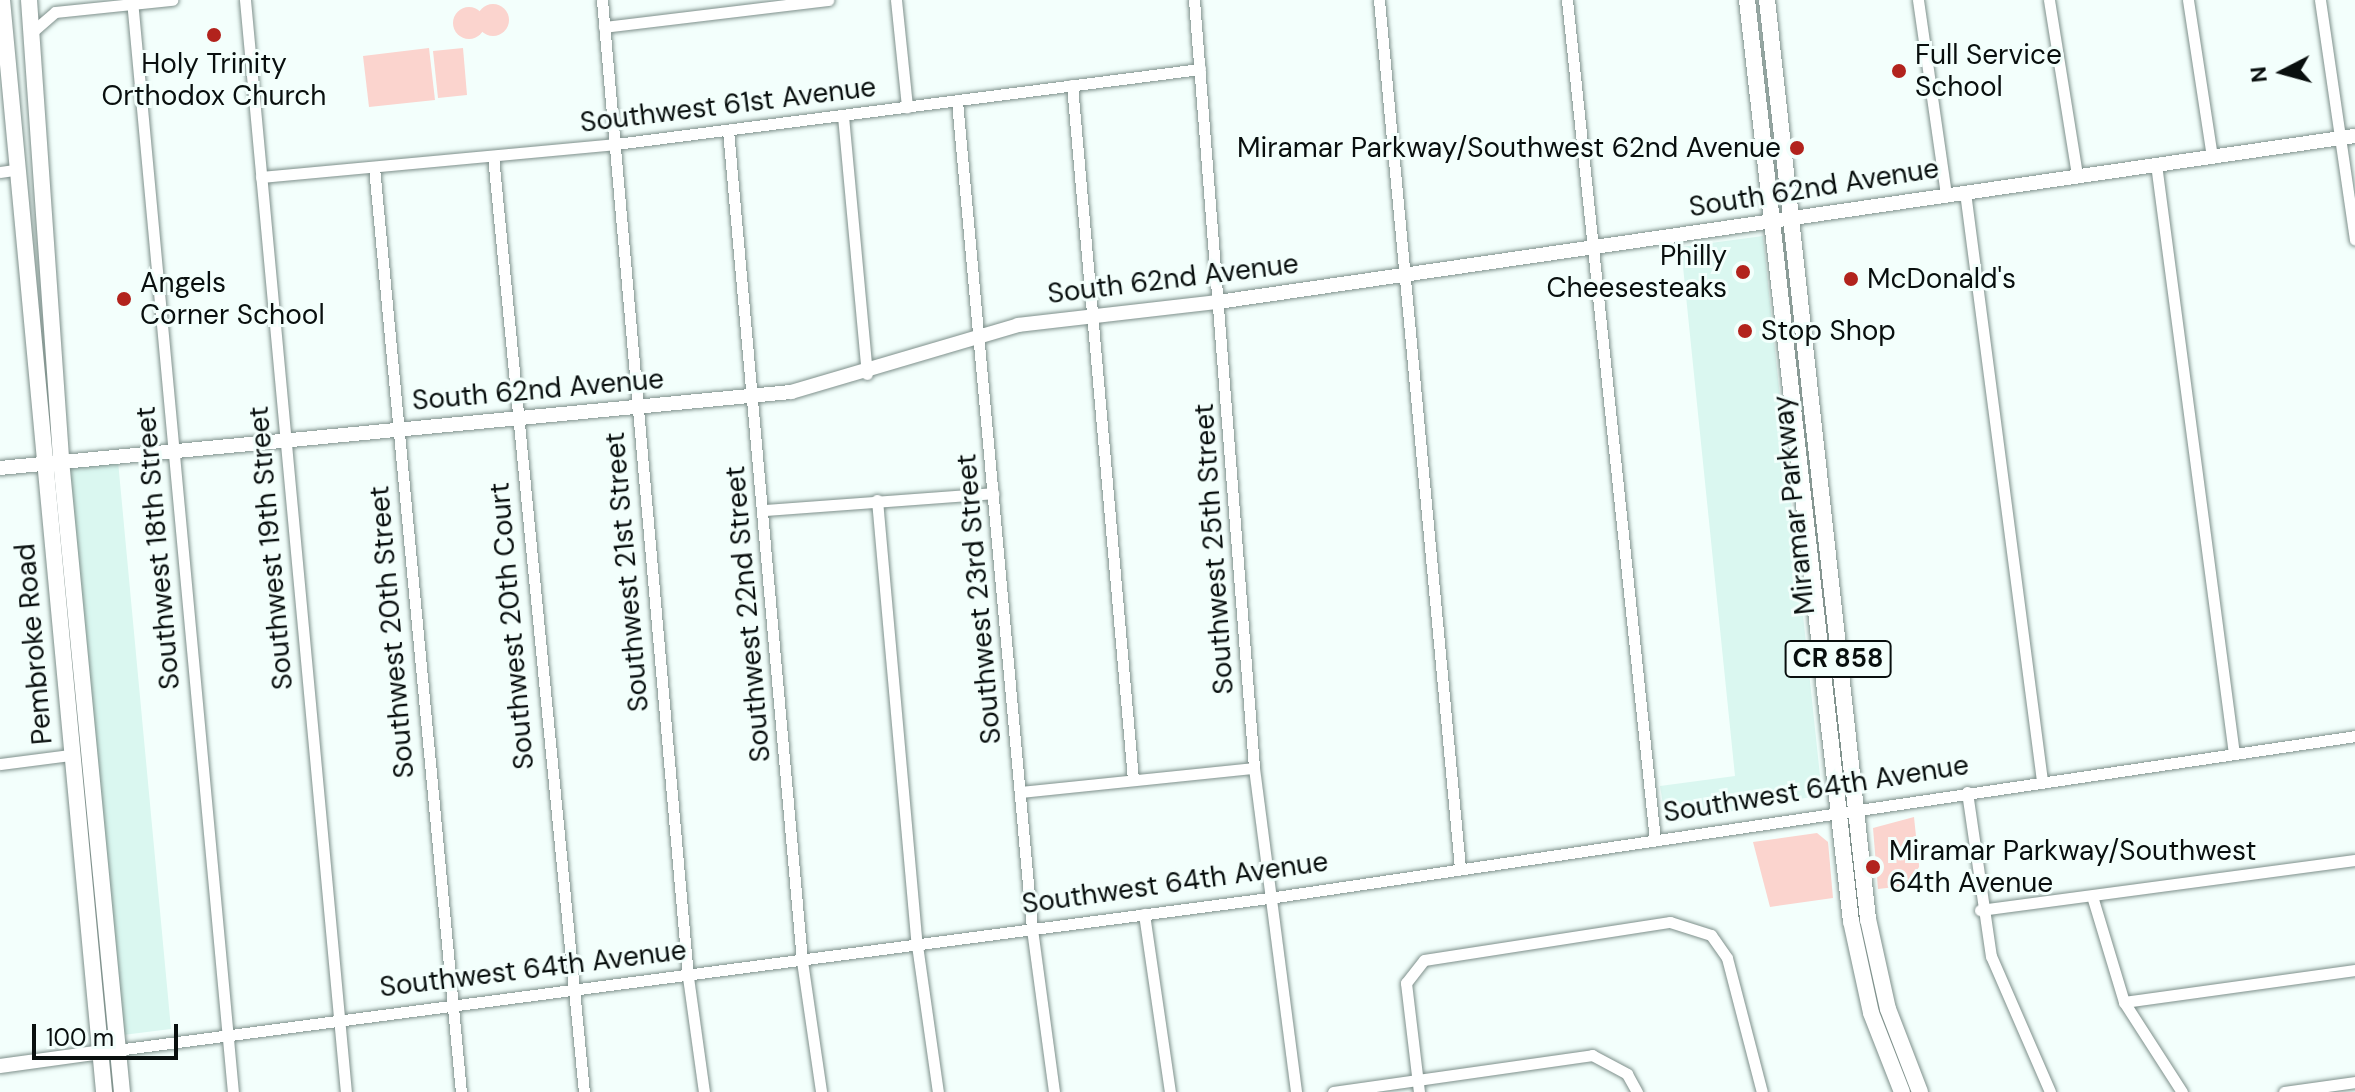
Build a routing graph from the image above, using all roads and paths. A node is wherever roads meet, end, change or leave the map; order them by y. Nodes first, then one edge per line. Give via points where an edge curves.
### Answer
1 (2, 0) edge
2 (29, 0) edge
3 (172, 0) edge
4 (245, 0) edge
5 (602, 0) edge
6 (828, 0) edge
7 (896, 0) edge
8 (1194, 0) edge
9 (1379, 0) edge
10 (1567, 0) edge
11 (1747, 0) edge
12 (1767, 0) edge
13 (1918, 0) edge
14 (2049, 0) edge
15 (2188, 0) edge
16 (2320, 0) edge
17 (132, 2) edge
18 (604, 27) junction
19 (32, 33) junction
20 (1200, 69) junction
21 (1072, 85) junction
22 (957, 101) junction
23 (907, 107) junction
24 (843, 116) junction
25 (728, 130) junction
26 (2348, 137) edge
27 (616, 144) junction
28 (493, 156) junction
29 (2212, 157) junction
30 (2156, 164) junction
31 (374, 167) junction
32 (8, 171) edge
33 (2077, 175) junction
34 (261, 177) junction
35 (1965, 192) junction
36 (1946, 195) junction
37 (1788, 218) junction
38 (1770, 220) junction
39 (2355, 239) edge
40 (1593, 249) junction
41 (1405, 275) junction
42 (1218, 302) junction
43 (52, 307) junction
44 (1091, 314) junction
45 (980, 336) junction
46 (867, 375) junction
47 (752, 396) junction
48 (636, 405) junction
49 (516, 418) junction
50 (398, 429) junction
51 (286, 439) junction
52 (172, 447) junction
53 (53, 461) junction
54 (0, 468) edge
55 (993, 493) junction
56 (877, 500) junction
57 (764, 510) junction
58 (1806, 538) junction
59 (1832, 603) junction
60 (2355, 736) edge
61 (2234, 754) junction
62 (70, 755) junction
63 (0, 764) edge
64 (1254, 768) junction
65 (1133, 779) junction
66 (2042, 781) junction
67 (1021, 792) junction
68 (1967, 792) junction
69 (1855, 810) junction
70 (1837, 813) junction
71 (1655, 840) junction
72 (2355, 860) edge
73 (1460, 868) junction
74 (2092, 896) junction
75 (1269, 898) junction
76 (1980, 910) junction
77 (1144, 914) junction
78 (102, 918) junction
79 (1032, 929) junction
80 (917, 945) junction
81 (802, 961) junction
82 (2355, 970) edge
83 (688, 977) junction
84 (570, 993) junction
85 (2124, 1002) junction
86 (448, 1004) junction
87 (336, 1020) junction
88 (227, 1036) junction
89 (117, 1050) junction
90 (97, 1052) junction
91 (0, 1066) edge
92 (2355, 1082) edge
93 (1418, 1086) edge
94 (104, 1092) edge
95 (122, 1092) edge
96 (233, 1092) edge
97 (346, 1092) edge
98 (461, 1092) edge
99 (584, 1092) edge
100 (704, 1092) edge
101 (821, 1092) edge
102 (938, 1092) edge
103 (1054, 1092) edge
104 (1170, 1092) edge
105 (1296, 1092) edge
106 (1333, 1092) edge
107 (1637, 1092) edge
108 (1762, 1092) edge
109 (1902, 1092) edge
110 (1920, 1092) edge
111 (2050, 1092) edge
112 (2182, 1092) edge
113 (2284, 1092) edge

1 - 32 main road, Pembroke Road
2 - 19 main road, Pembroke Road
3 - 17 street
4 - 34 street, Southwest 19th Street
5 - 18 street, Southwest 21st Street
6 - 18 street
7 - 23 street
8 - 20 street, Southwest 25th Street
9 - 41 street
10 - 40 street
11 - 38 main road, Miramar Parkway / CR 858
12 - 37 main road, Miramar Parkway / CR 858
13 - 36 street
14 - 33 street
15 - 29 street
16 - 26 street
17 - 19 street via 55,12
17 - 52 street, Southwest 18th Street
18 - 27 street, Southwest 21st Street
19 - 43 main road, Pembroke Road
20 - 21 street, Southwest 61st Avenue
20 - 42 street, Southwest 25th Street
21 - 22 street, Southwest 61st Avenue
21 - 44 street
22 - 23 street, Southwest 61st Avenue
22 - 45 street, Southwest 23rd Street
23 - 24 street, Southwest 61st Avenue
24 - 25 street, Southwest 61st Avenue
24 - 46 street
25 - 27 street, Southwest 61st Avenue
25 - 47 street, Southwest 22nd Street
26 - 29 street, South 62nd Avenue
26 - 39 street
27 - 28 street, Southwest 61st Avenue
27 - 48 street, Southwest 21st Street
28 - 31 street, Southwest 61st Avenue
28 - 49 street, Southwest 20th Court
29 - 30 street, South 62nd Avenue
30 - 33 street, South 62nd Avenue
30 - 61 street
31 - 34 street, Southwest 61st Avenue
31 - 50 street, Southwest 20th Street
32 - 43 main road via 37,190
32 - 53 main road, Pembroke Road
33 - 35 street, South 62nd Avenue
34 - 51 street, Southwest 19th Street
35 - 36 street, South 62nd Avenue
35 - 66 street
36 - 37 street, South 62nd Avenue
37 - 38 street, South 62nd Avenue
37 - 59 main road, Miramar Parkway / CR 858
38 - 40 street, South 62nd Avenue
38 - 58 main road, Miramar Parkway / CR 858
40 - 41 street, South 62nd Avenue
40 - 71 street
41 - 42 street, South 62nd Avenue
41 - 73 street
42 - 44 street, South 62nd Avenue
42 - 64 street, Southwest 25th Street
43 - 53 main road, Pembroke Road
44 - 45 street, South 62nd Avenue
44 - 65 street
45 - 46 street, South 62nd Avenue
45 - 55 street, Southwest 23rd Street
46 - 47 street, South 62nd Avenue
47 - 48 street, South 62nd Avenue
47 - 57 street, Southwest 22nd Street
48 - 49 street, South 62nd Avenue
48 - 83 street, Southwest 21st Street
49 - 50 street, South 62nd Avenue
49 - 84 street, Southwest 20th Court
50 - 51 street, South 62nd Avenue
50 - 86 street, Southwest 20th Street
51 - 52 street, South 62nd Avenue
51 - 87 street, Southwest 19th Street
52 - 53 street, South 62nd Avenue
52 - 88 street, Southwest 18th Street
53 - 54 street, South 62nd Avenue
53 - 62 main road, Pembroke Road
53 - 78 main road, Pembroke Road
55 - 56 street
55 - 67 street, Southwest 23rd Street
56 - 57 street
56 - 80 street
57 - 81 street, Southwest 22nd Street
58 - 59 main road via 1818,552
58 - 70 main road, Miramar Parkway / CR 858
59 - 69 main road, Miramar Parkway / CR 858
60 - 61 street, Southwest 64th Avenue
61 - 66 street, Southwest 64th Avenue
62 - 63 street
62 - 78 main road via 84,775
62 - 90 main road, Pembroke Road
64 - 65 street
64 - 75 street, Southwest 25th Street
65 - 67 street
66 - 68 street, Southwest 64th Avenue
67 - 79 street, Southwest 23rd Street
68 - 69 street, Southwest 64th Avenue
68 - 76 street
69 - 70 street, Southwest 64th Avenue
69 - 110 main road, Miramar Parkway / CR 858 via 1877,968
70 - 71 street, Southwest 64th Avenue
70 - 109 main road, Miramar Parkway / CR 858 via 1861,972
71 - 73 street, Southwest 64th Avenue
72 - 74 street
73 - 75 street, Southwest 64th Avenue
74 - 76 street
74 - 85 street
75 - 77 street, Southwest 64th Avenue
75 - 105 street, Southwest 25th Street
76 - 111 street via 2009,1011
77 - 79 street, Southwest 64th Avenue
77 - 104 street
78 - 89 main road, Pembroke Road
79 - 80 street, Southwest 64th Avenue
79 - 103 street, Southwest 23rd Street
80 - 81 street, Southwest 64th Avenue
80 - 102 street
81 - 83 street, Southwest 64th Avenue
81 - 101 street, Southwest 22nd Street
82 - 85 street
83 - 84 street, Southwest 64th Avenue
83 - 100 street, Southwest 21st Street
84 - 86 street, Southwest 64th Avenue
84 - 99 street, Southwest 20th Court
85 - 112 street
86 - 87 street, Southwest 64th Avenue
86 - 98 street, Southwest 20th Street
87 - 88 street, Southwest 64th Avenue
87 - 97 street, Southwest 19th Street
88 - 89 street, Southwest 64th Avenue
88 - 96 street, Southwest 18th Street
89 - 90 street, Southwest 64th Avenue
89 - 95 main road, Pembroke Road
90 - 91 street, Southwest 64th Avenue
90 - 94 main road, Pembroke Road
92 - 113 street
93 - 106 street
93 - 107 street via 1592,1055 1612,1063
93 - 108 street via 1411,972 1424,960 1670,922 1695,926 1727,958

